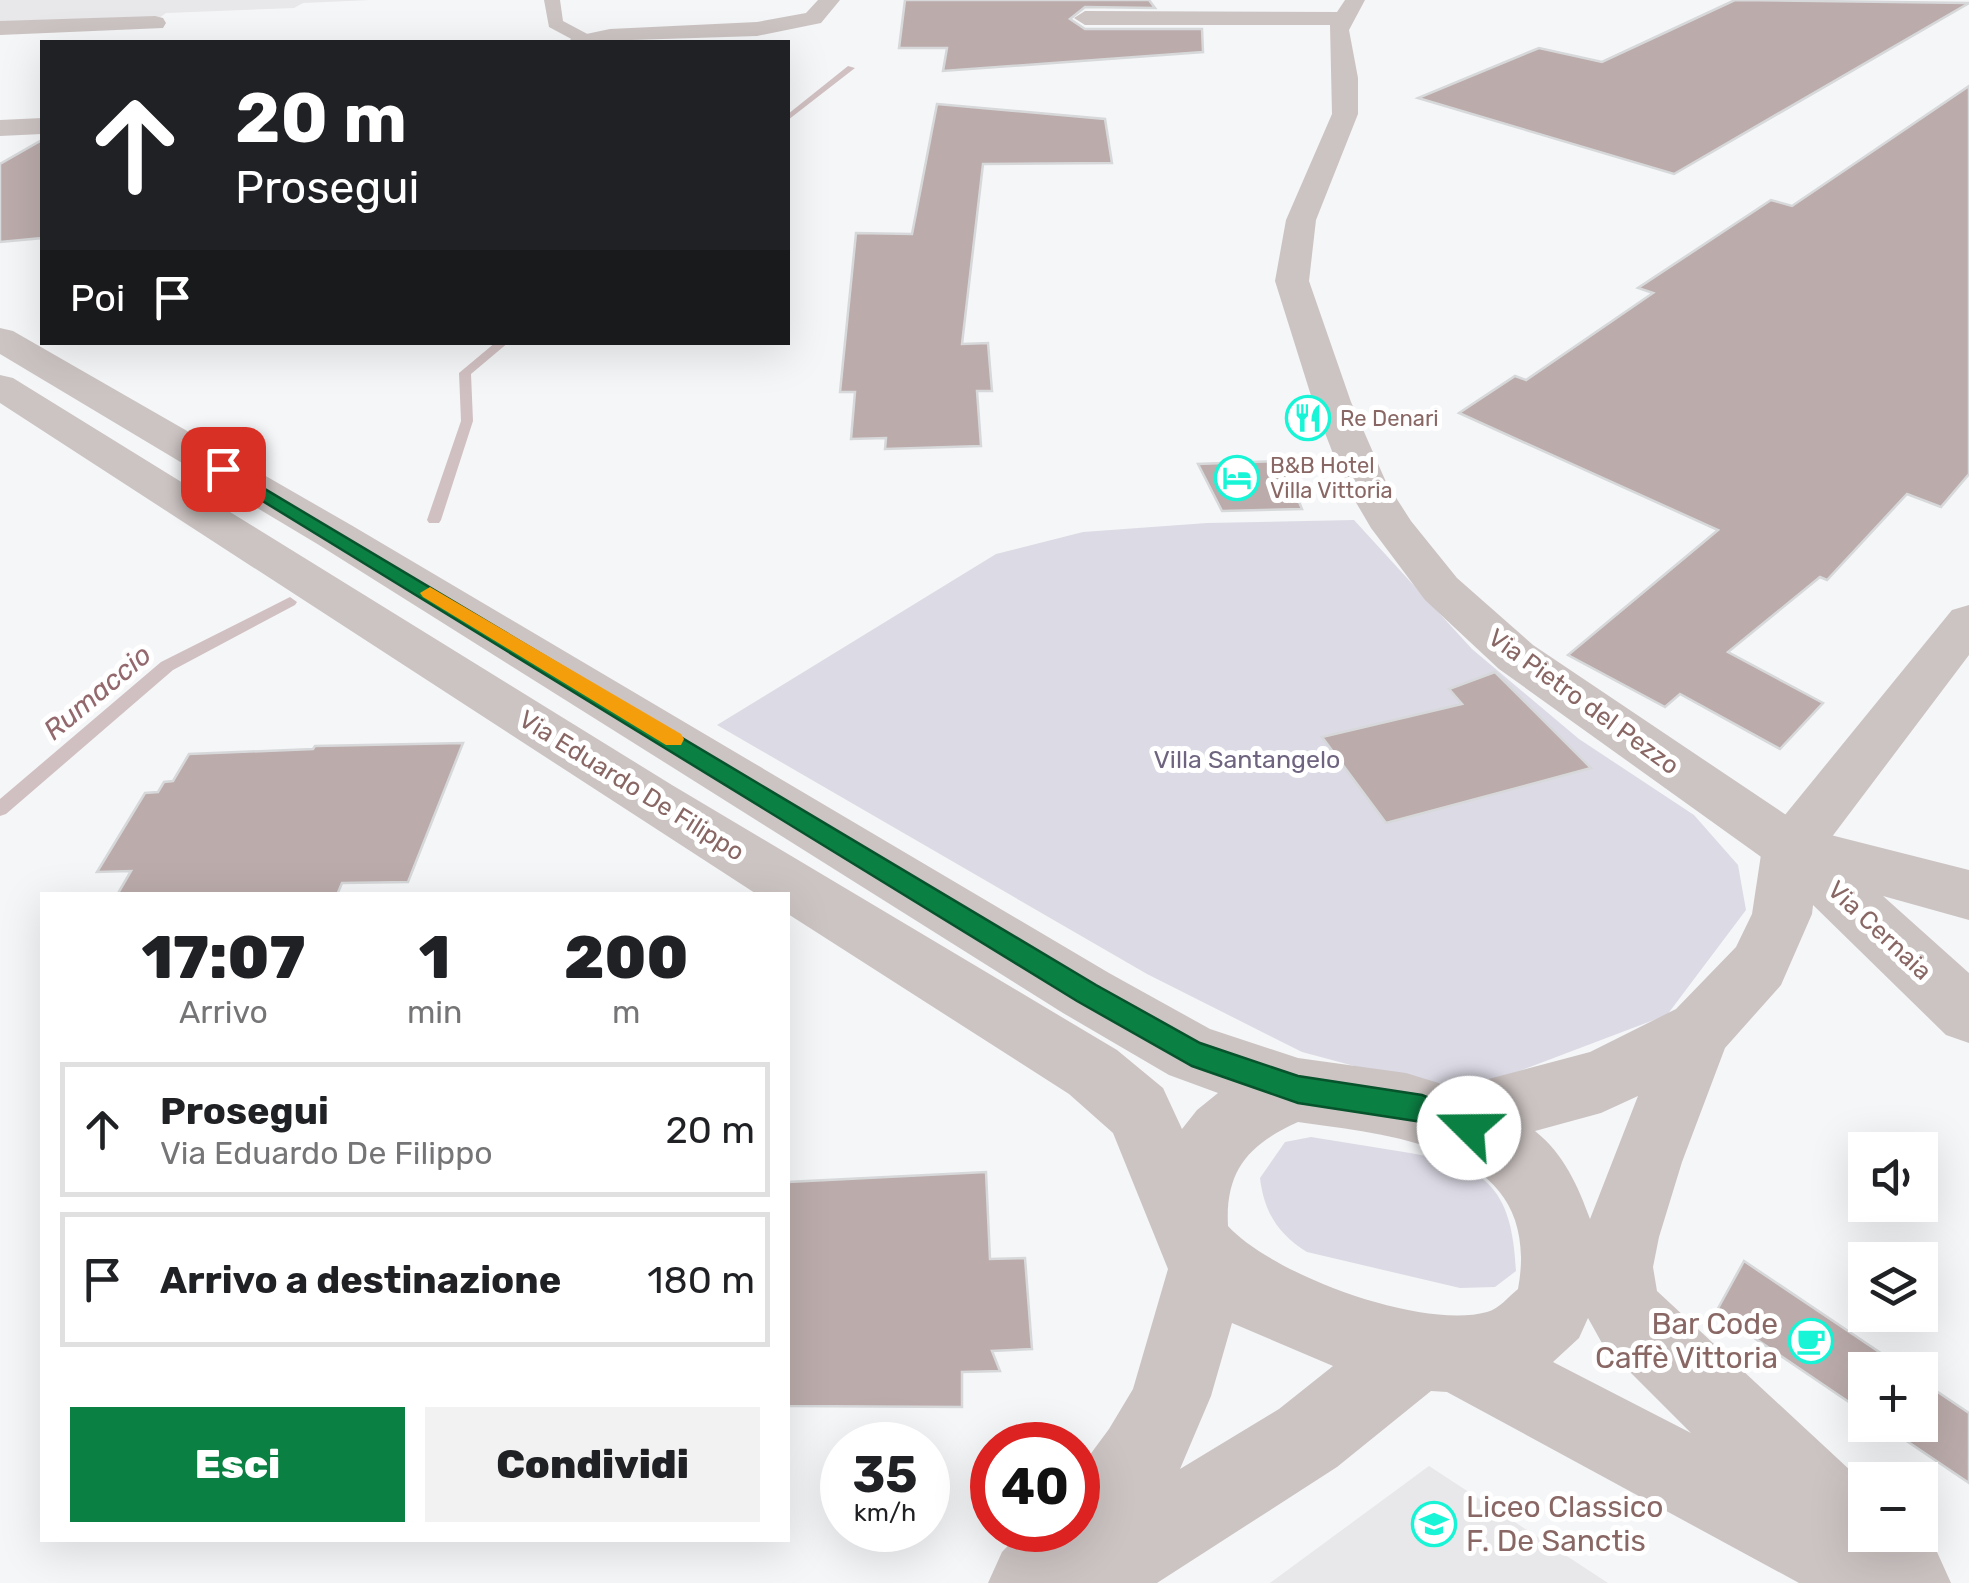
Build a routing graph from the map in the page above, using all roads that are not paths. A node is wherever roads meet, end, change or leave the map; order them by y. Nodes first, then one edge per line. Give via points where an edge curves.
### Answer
1 (552, 0) edge
2 (830, 0) edge
3 (694, 5) dead end
4 (1349, 9) edge
5 (1085, 18) dead end
6 (155, 23) dead end
7 (0, 28) edge
8 (698, 32) junction
9 (581, 40) edge
10 (593, 40) edge
11 (40, 126) edge
12 (0, 128) edge
13 (0, 339) edge
14 (0, 386) edge
15 (1969, 621) edge
16 (1791, 848) junction
17 (1969, 882) edge
18 (1969, 895) edge
19 (1966, 1016) edge
20 (1699, 1030) junction
21 (1298, 1090) junction
22 (1455, 1121) junction
23 (1201, 1253) junction
24 (1440, 1354) junction
25 (1032, 1583) edge
26 (1077, 1583) edge
27 (1889, 1583) edge
28 (1906, 1583) edge

1 - 9 street via 555,23
2 - 8 street via 813,18
3 - 8 street
4 - 5 street via 1256,19
4 - 16 street, Via Pietro del Pezzo via 1338,30 1345,64 1343,122 1295,230 1290,260 1332,402 1365,482 1442,589 1516,657
6 - 7 street
8 - 10 street
11 - 12 street
13 - 21 street via 400,574 1086,993 1192,1053
14 - 23 street, Via Eduardo De Filippo via 1093,1072 1138,1111
15 - 16 street
16 - 17 street
16 - 18 street
16 - 19 street, Via Cernaia
16 - 20 street via 1782,914 1759,966
20 - 22 street via 1601,1082
20 - 28 street via 1638,1187 1616,1262 1615,1292 1630,1318
21 - 22 street via 1422,1109
21 - 23 street via 1247,1111 1202,1155 1191,1206
22 - 24 street via 1525,1166 1548,1201 1560,1254 1552,1311 1504,1348
23 - 24 street via 1238,1288 1296,1314
23 - 25 street via 1183,1365 1151,1439 1092,1520
24 - 26 street
24 - 27 street

